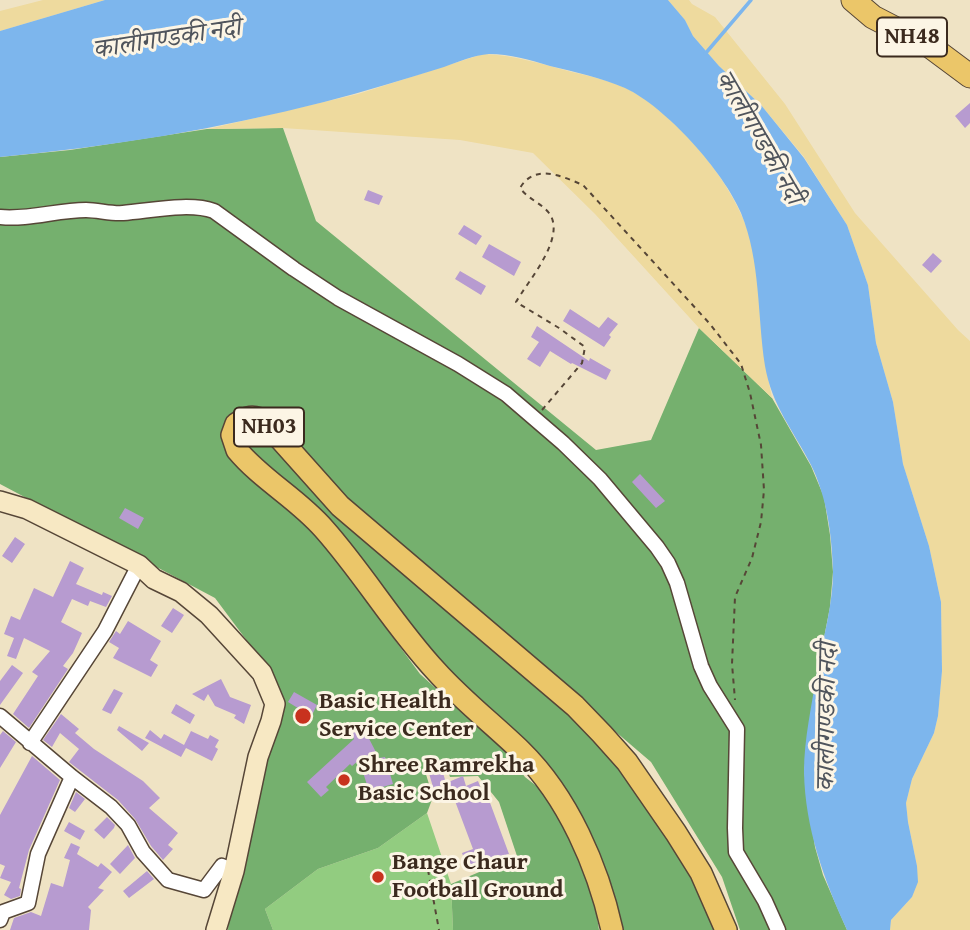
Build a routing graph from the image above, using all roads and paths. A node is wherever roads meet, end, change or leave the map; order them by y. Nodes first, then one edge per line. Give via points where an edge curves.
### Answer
1 (853, 0) edge
2 (970, 75) edge
3 (0, 217) edge
4 (533, 418) junction
5 (0, 501) edge
6 (139, 565) junction
7 (735, 703) dead end
8 (0, 716) edge
9 (30, 743) junction
10 (72, 777) junction
11 (428, 870) dead end
12 (234, 871) junction
13 (0, 920) edge
14 (216, 930) edge
15 (439, 930) edge
16 (612, 930) edge
17 (726, 930) edge
18 (778, 930) edge

1 - 2 highway, NH48 via 873,17 931,47
3 - 4 street via 86,210 121,213 203,207 214,211 293,269 496,388
4 - 7 path via 582,363 585,347 516,302 554,236 548,212 520,188 525,179 538,174 557,174 583,185 741,364 761,445 764,490 752,558 735,597
4 - 18 street via 600,479 668,563 701,666 737,729 736,852
5 - 6 main road via 27,509
6 - 9 street via 105,631
6 - 12 main road via 209,615 262,673 275,704 258,757
8 - 9 street
9 - 10 street
10 - 12 street via 128,825 143,852 168,880 204,890 222,866
10 - 13 street via 38,854 27,904 3,912
11 - 15 path
12 - 14 main road
16 - 17 main road, NH03 via 595,872 544,778 436,671 322,526 243,458 233,442 236,424 251,416 265,422 340,506 575,706 650,793 701,873

